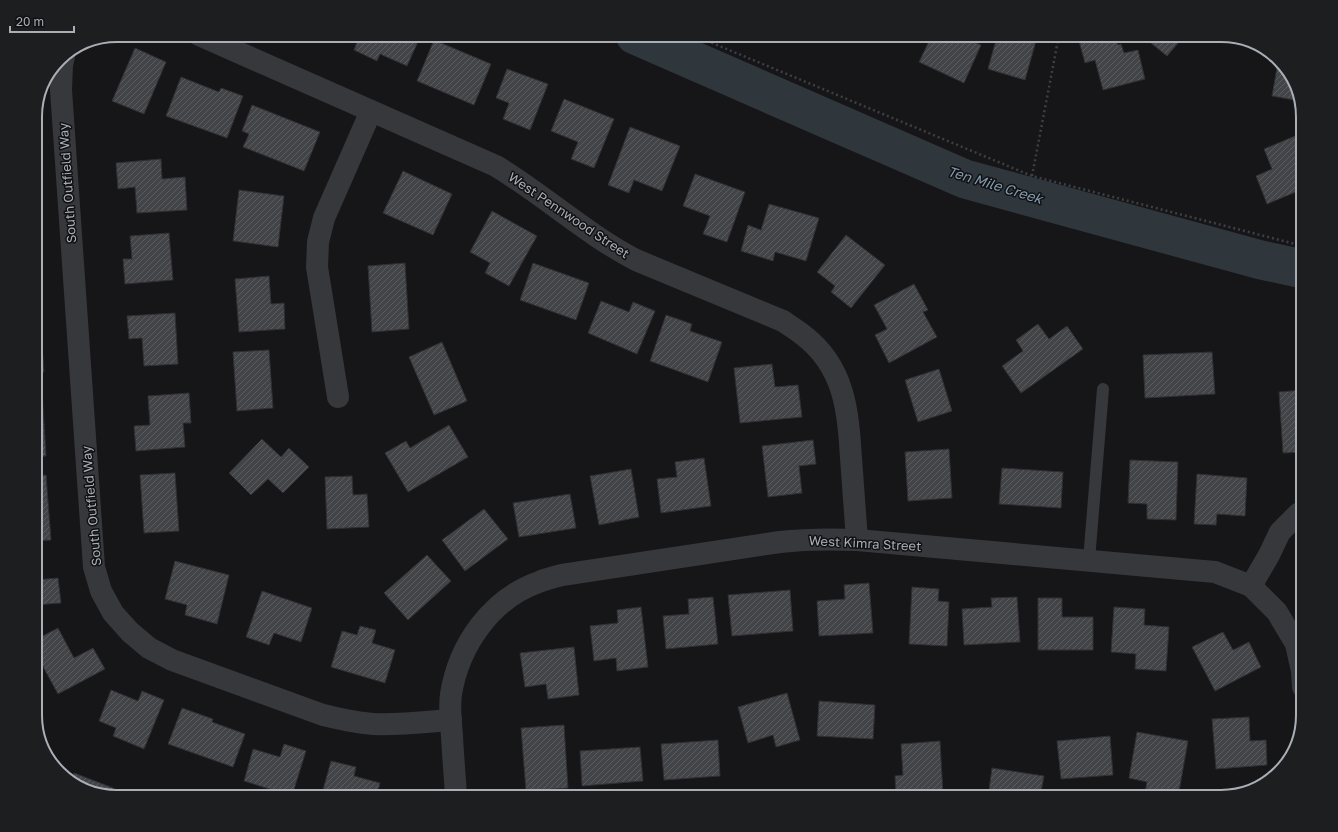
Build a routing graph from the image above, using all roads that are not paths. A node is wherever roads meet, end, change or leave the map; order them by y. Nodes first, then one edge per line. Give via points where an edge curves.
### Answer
1 (215, 42) edge
2 (62, 66) edge
3 (370, 111) junction
4 (1103, 389) dead end
5 (338, 397) dead end
6 (1296, 518) edge
7 (856, 540) junction
8 (1089, 560) junction
9 (1251, 586) junction
10 (1296, 644) edge
11 (451, 720) junction
12 (456, 790) edge

1 - 3 street, West Pennwood Street
2 - 11 street, South Outfield Way via 61,90 94,567 101,591 113,613 149,648 172,660 323,715 372,724
3 - 5 street via 324,218 318,242 317,267
3 - 7 street, West Pennwood Street via 496,166 613,248 636,260 783,322 804,335 822,353 835,374 844,397
4 - 8 lane
6 - 9 street via 1280,532
7 - 8 street, West Kimra Street
7 - 11 street, West Kimra Street via 806,539 780,542 562,575 538,582 516,593 496,608 479,626 466,647 456,671 451,695
8 - 9 street, West Kimra Street via 1215,572
9 - 10 street via 1277,612
11 - 12 street, West Kimra Street

